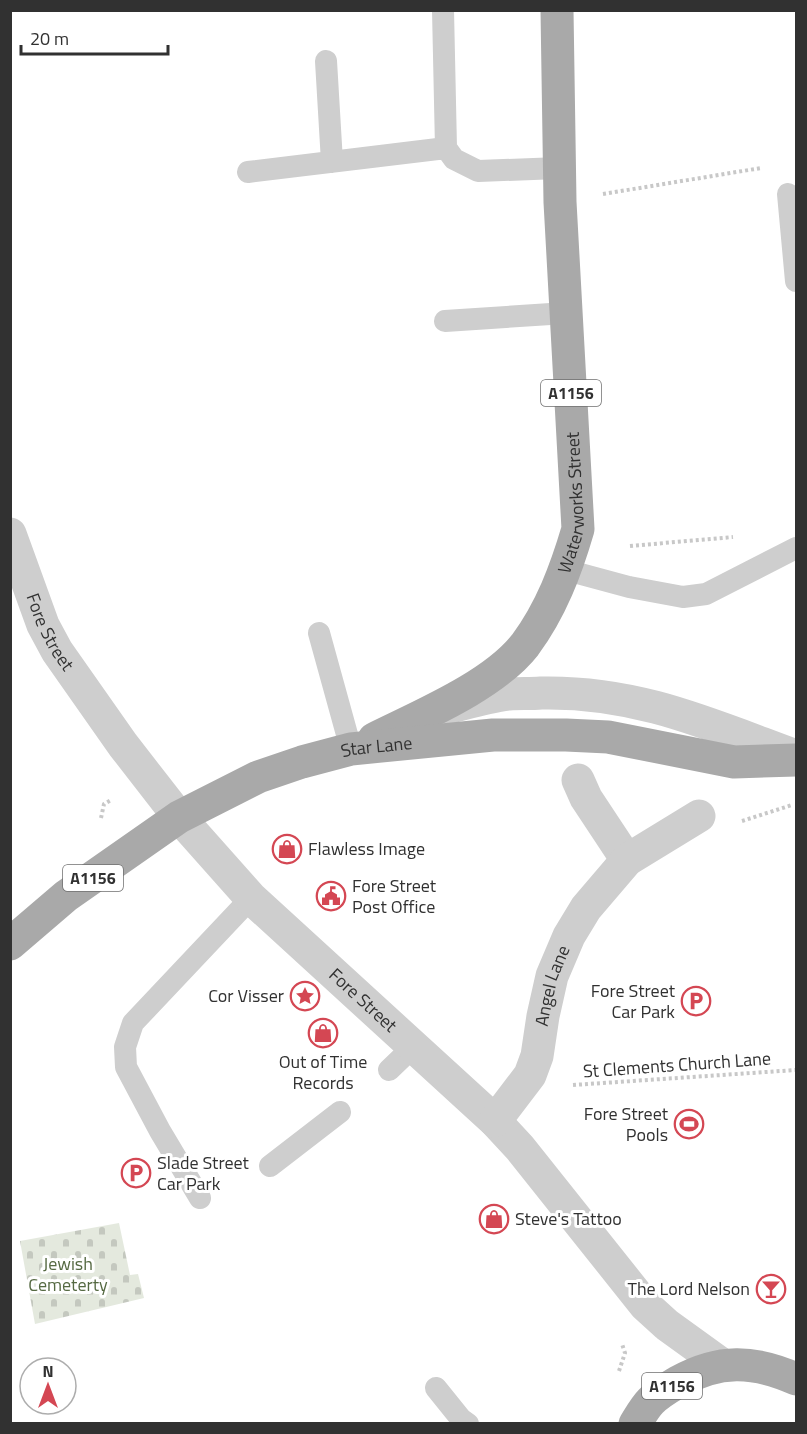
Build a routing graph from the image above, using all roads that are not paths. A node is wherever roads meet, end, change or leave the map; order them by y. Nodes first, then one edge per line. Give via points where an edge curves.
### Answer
1 (443, 10) edge
2 (557, 10) edge
3 (326, 61) dead end
4 (446, 148) junction
5 (332, 162) junction
6 (559, 168) junction
7 (248, 172) dead end
8 (788, 194) dead end
9 (796, 281) edge
10 (566, 313) junction
11 (445, 321) dead end
12 (10, 534) edge
13 (796, 548) edge
14 (566, 570) junction
15 (319, 633) dead end
16 (428, 711) junction
17 (354, 748) junction
18 (796, 758) edge
19 (578, 780) dead end
20 (699, 816) road end
21 (179, 817) junction
22 (627, 860) junction
23 (251, 898) junction
24 (10, 944) edge
25 (414, 1046) junction
26 (389, 1070) dead end
27 (340, 1112) dead end
28 (495, 1121) junction
29 (270, 1166) dead end
30 (200, 1198) dead end
31 (721, 1364) junction
32 (796, 1379) edge
33 (436, 1388) dead end
34 (468, 1424) edge
35 (635, 1424) edge

1 - 4 lane
2 - 6 main road, Waterworks Street / A1156
3 - 5 lane
4 - 5 lane
4 - 6 lane via 454,159 478,171
5 - 7 lane
6 - 10 main road, Waterworks Street / A1156
8 - 9 lane
10 - 11 lane
10 - 14 main road, Waterworks Street / A1156 via 578,529
12 - 21 street, Fore Street via 43,625 57,651
13 - 14 lane via 706,594 683,597
14 - 16 main road, Waterworks Street / A1156 via 524,646 503,667
15 - 17 lane
16 - 17 main road, Waterworks Street / A1156
16 - 18 street, Star Lane via 510,694 602,695 679,713
17 - 18 main road, Star Lane / A1156 via 494,735 599,736 734,762
17 - 21 main road, Star Lane / A1156 via 258,777
19 - 22 street via 597,817
20 - 22 street, Angel Lane
21 - 23 street, Fore Street
21 - 24 main road, Star Lane / A1156 via 66,896
22 - 28 street, Angel Lane via 586,908 569,936 552,976 530,1075
23 - 25 street, Fore Street
23 - 30 lane via 133,1023 124,1047 126,1067
25 - 26 lane
25 - 28 street, Fore Street
27 - 29 lane
28 - 31 street, Fore Street via 645,1305
31 - 32 main road, A1156 via 774,1369
31 - 35 main road, A1156 via 663,1390
33 - 34 lane

